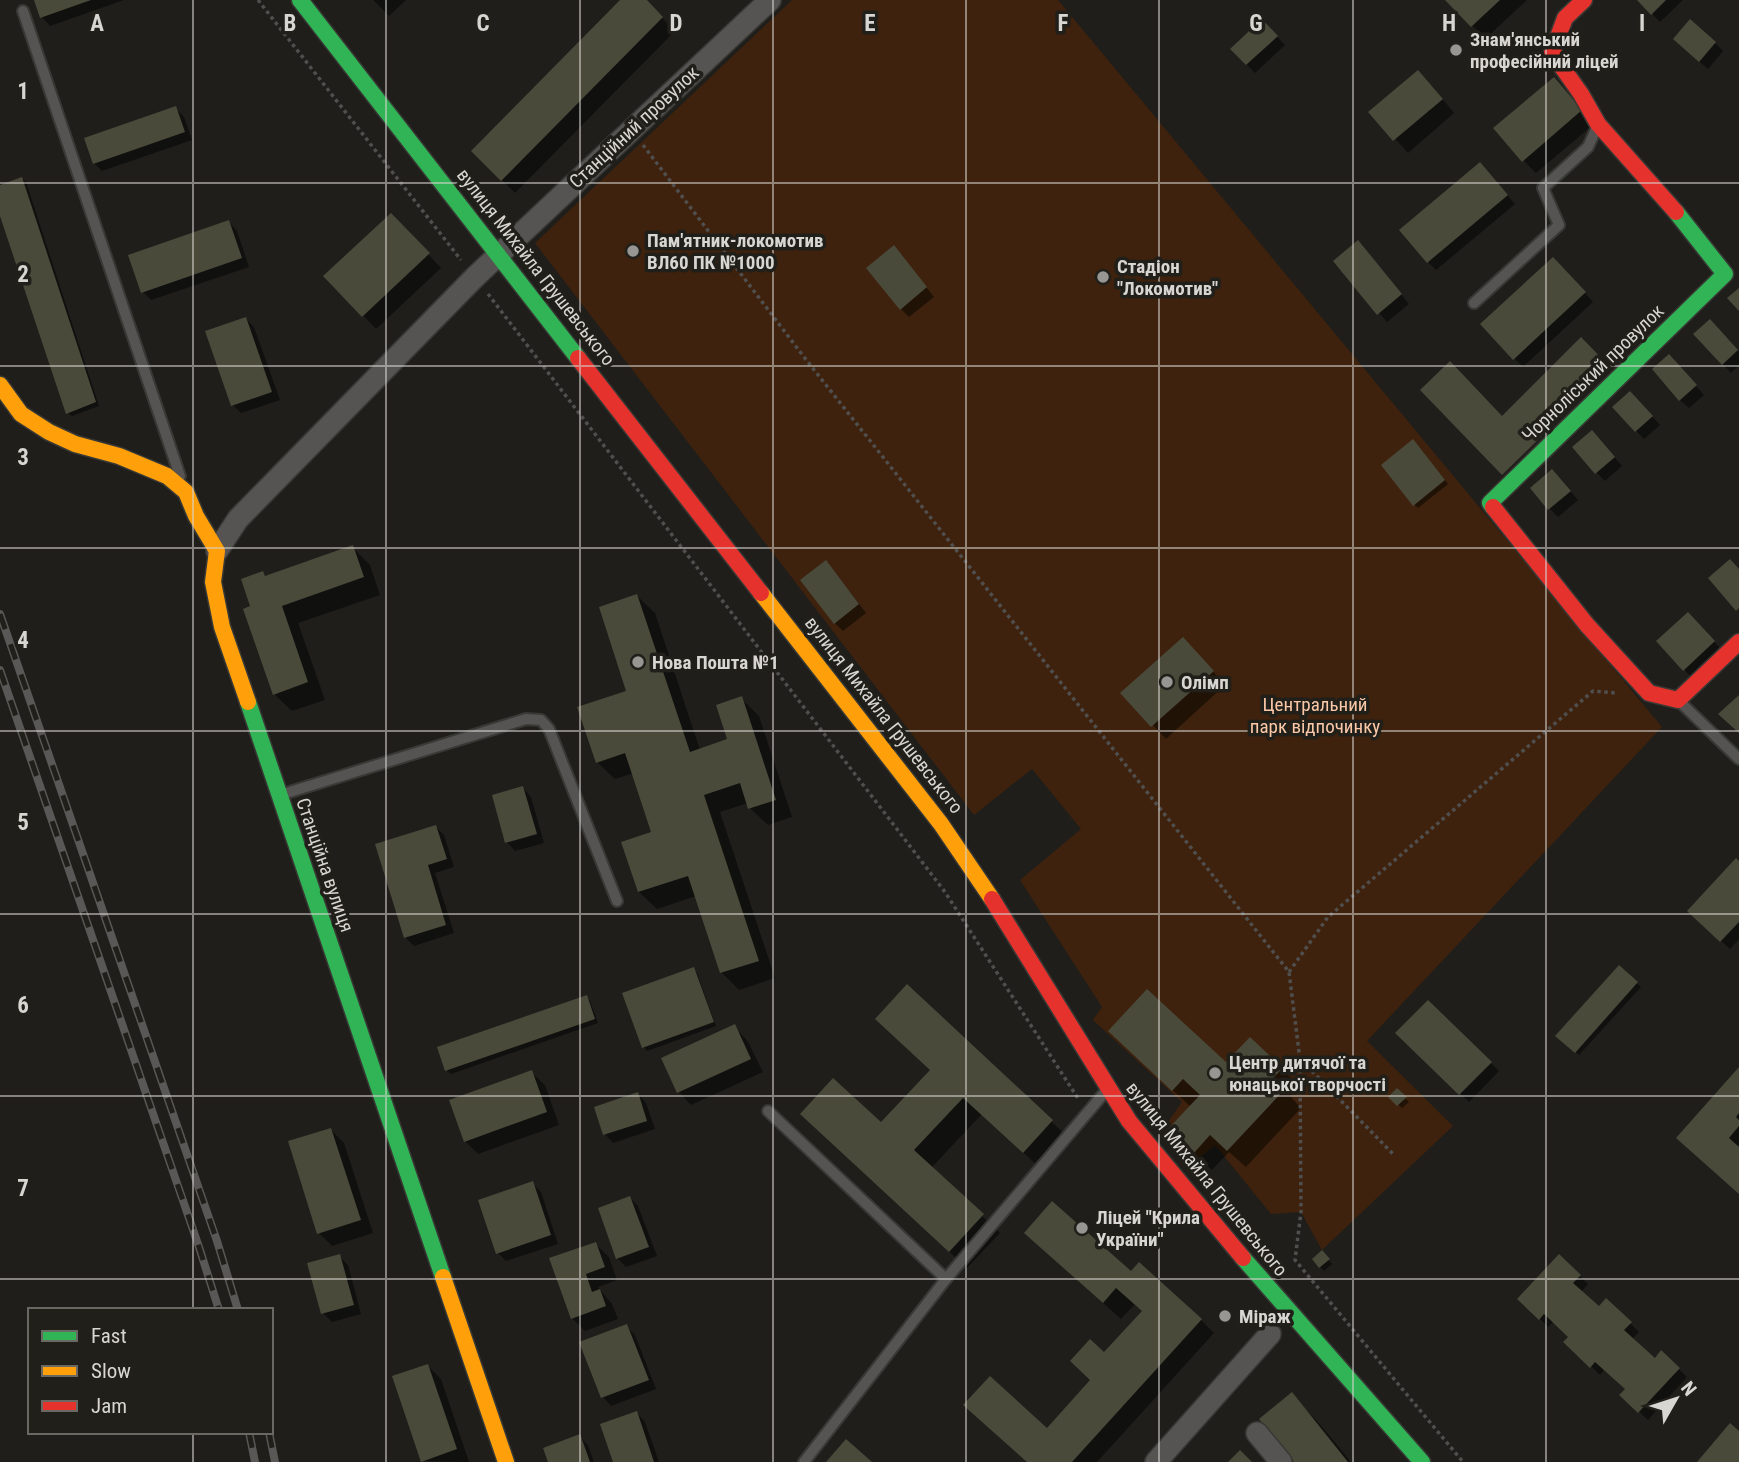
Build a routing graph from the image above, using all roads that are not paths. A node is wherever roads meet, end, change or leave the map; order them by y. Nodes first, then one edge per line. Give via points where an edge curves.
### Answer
1 (300, 0) edge
2 (770, 0) edge
3 (1584, 0) edge
4 (23, 11) dead end
5 (1598, 124) junction
6 (499, 254) junction
7 (1474, 303) dead end
8 (0, 385) edge
9 (186, 492) junction
10 (217, 551) junction
11 (1739, 642) edge
12 (1678, 700) junction
13 (1739, 759) edge
14 (280, 795) junction
15 (617, 901) dead end
16 (1108, 1089) junction
17 (768, 1111) dead end
18 (946, 1279) junction
19 (1270, 1334) dead end
20 (1258, 1433) dead end
21 (506, 1462) edge
22 (804, 1462) edge
23 (1156, 1462) edge
24 (1281, 1462) edge
25 (1422, 1462) edge

1 - 6 street, вулиця Михайла Грушевського
2 - 6 street, Станційний провулок
3 - 5 street via 1565,18 1552,53
4 - 9 lane
5 - 7 lane via 1588,147 1543,188 1559,225
5 - 12 street, Чорноліський провулок via 1725,274 1490,503 1648,693
6 - 10 street, Станційний провулок via 239,519
6 - 16 street, вулиця Михайла Грушевського via 960,849
8 - 9 street via 21,414 49,432 167,476
9 - 10 street
10 - 14 street, Станційна вулиця via 213,582 222,626
11 - 12 street
12 - 13 lane
14 - 15 lane via 526,719 541,720 549,729
14 - 21 street, Станційна вулиця
16 - 18 lane
16 - 25 street, вулиця Михайла Грушевського via 1157,1156
17 - 18 lane
18 - 22 lane
19 - 23 street
20 - 24 street

